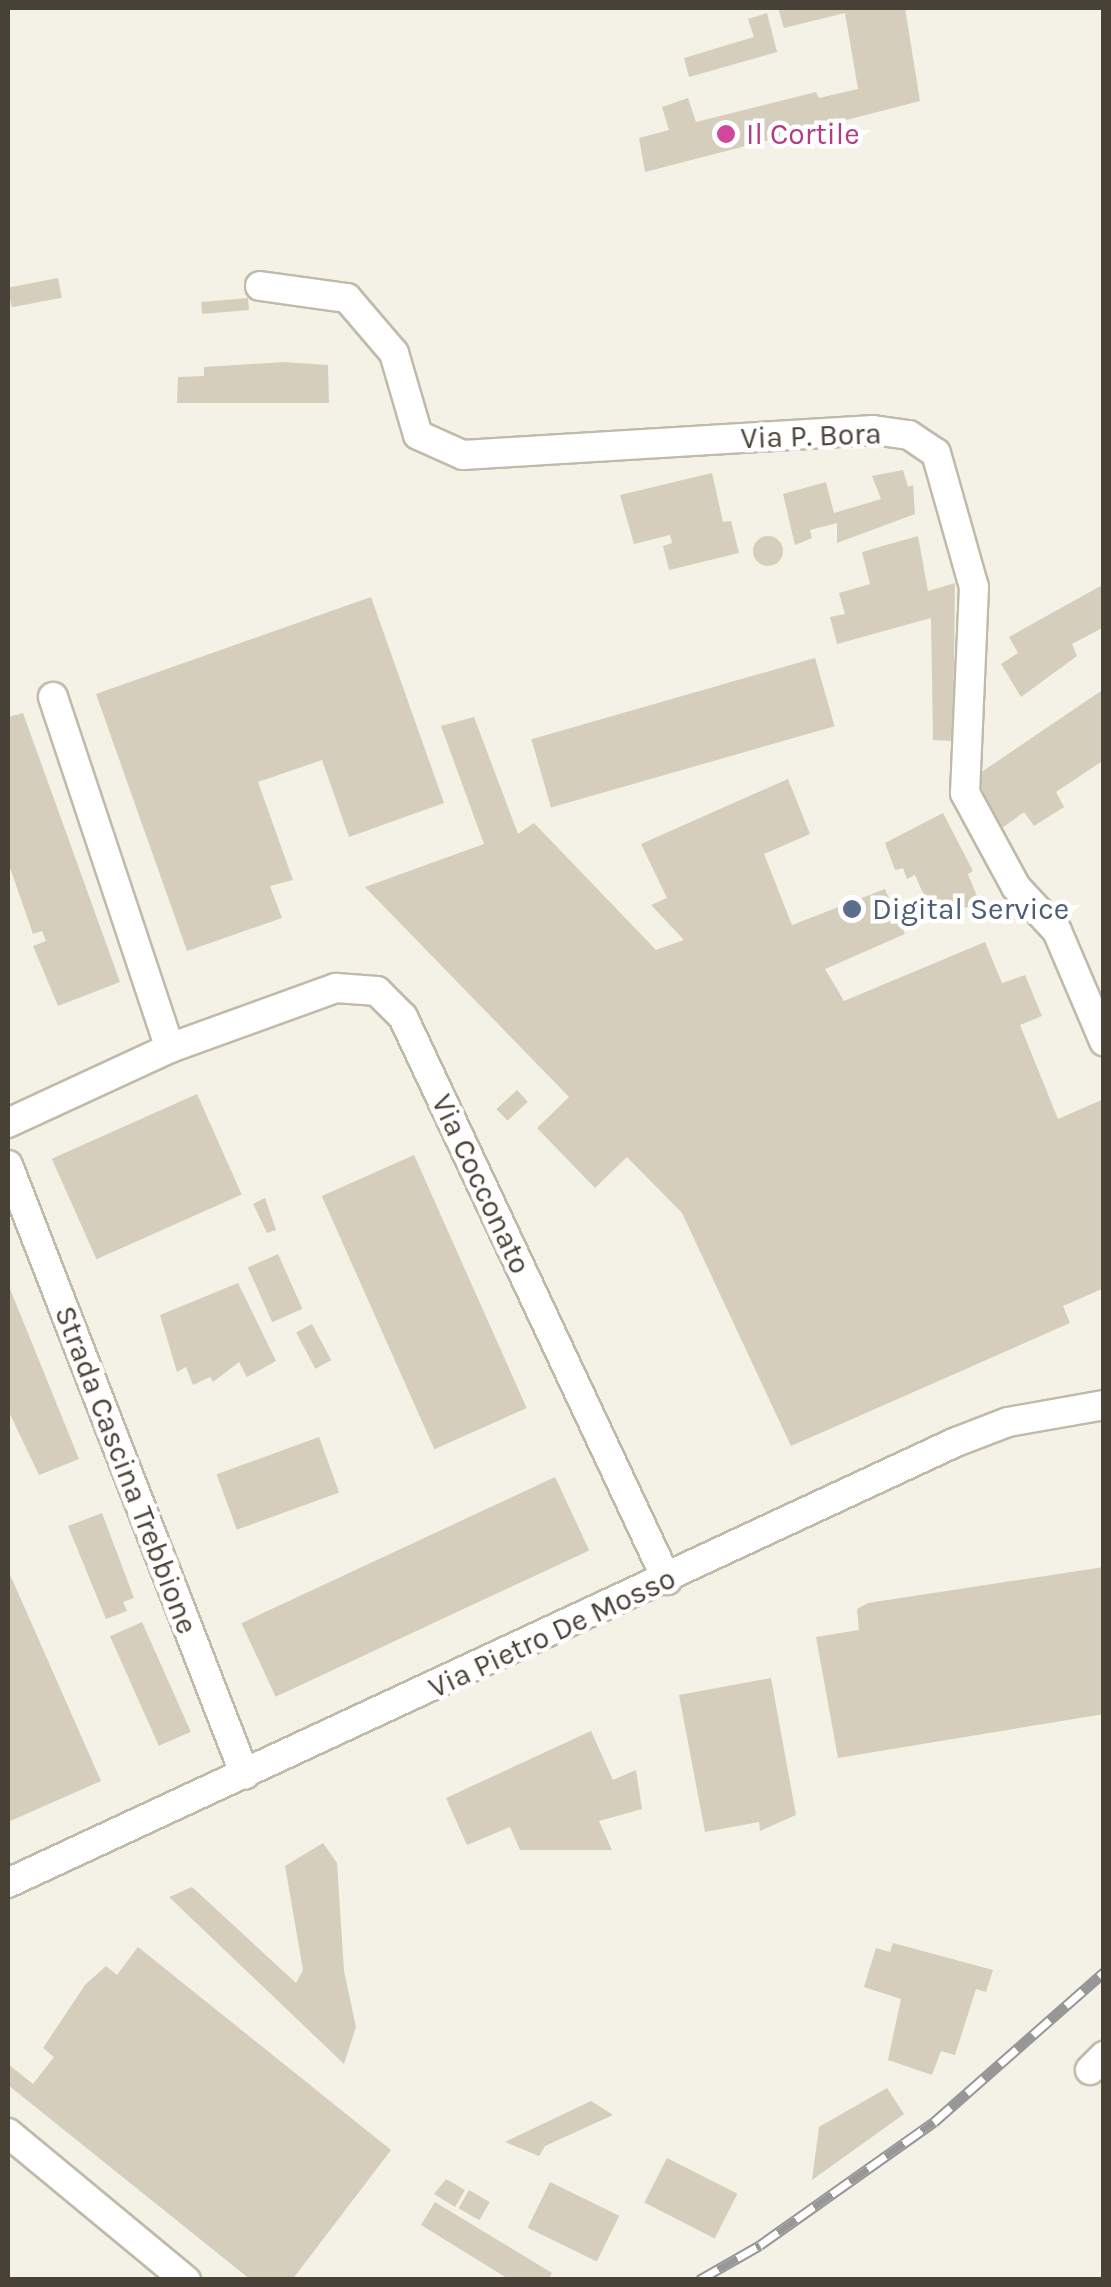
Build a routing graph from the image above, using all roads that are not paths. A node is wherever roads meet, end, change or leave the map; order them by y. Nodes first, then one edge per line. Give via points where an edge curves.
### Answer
1 (260, 286) dead end
2 (53, 697) dead end
3 (1104, 1041) edge
4 (170, 1048) junction
5 (8, 1122) edge
6 (8, 1164) edge
7 (1104, 1404) edge
8 (666, 1580) junction
9 (245, 1775) junction
10 (8, 1883) edge
11 (8, 2134) edge
12 (186, 2280) edge

1 - 3 street, Via P. Bora via 347,298 394,353 418,435 464,455 873,430 909,435 936,454 974,587 965,793 1016,887 1057,932
2 - 4 street
4 - 5 street
4 - 8 street, Via Cocconato via 336,988 377,991 403,1017
6 - 9 street, Strada Cascina Trebbione
7 - 8 street, Via Pietro De Mosso via 1027,1417 956,1442
8 - 9 street, Via Pietro De Mosso
9 - 10 street, Via Pietro De Mosso
11 - 12 street

